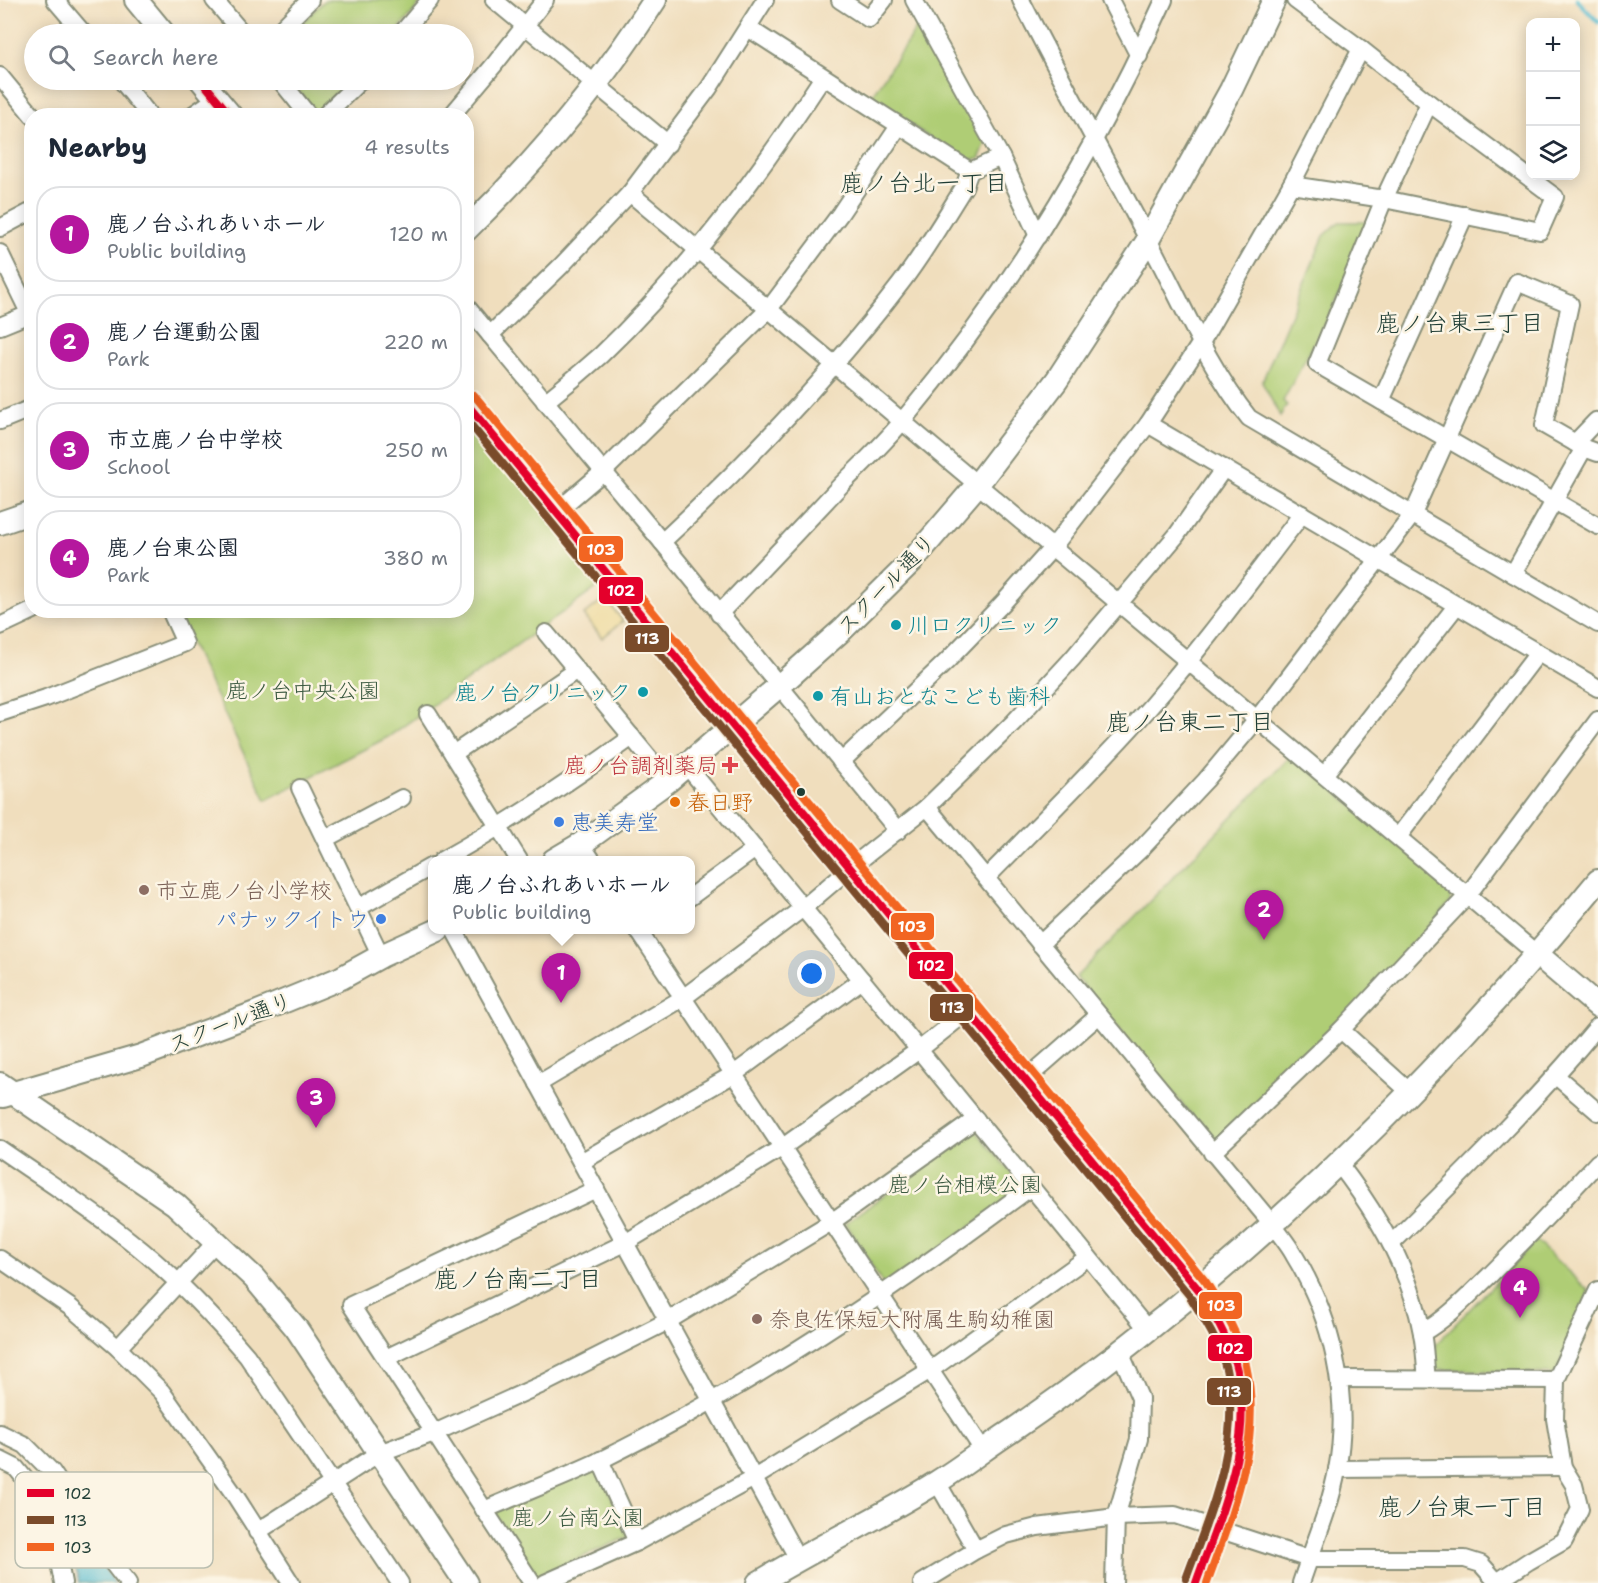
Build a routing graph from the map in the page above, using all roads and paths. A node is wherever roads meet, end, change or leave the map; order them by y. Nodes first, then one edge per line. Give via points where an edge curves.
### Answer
1 (55, 0) edge
2 (136, 0) edge
3 (214, 0) edge
4 (310, 0) edge
5 (430, 0) edge
6 (494, 0) edge
7 (545, 0) edge
8 (655, 0) edge
9 (765, 0) edge
10 (840, 0) edge
11 (884, 0) edge
12 (914, 0) edge
13 (1021, 0) edge
14 (1110, 0) edge
15 (1164, 0) edge
16 (1274, 0) edge
17 (1295, 0) edge
18 (75, 24) edge
19 (156, 24) edge
20 (234, 24) edge
21 (286, 24) edge
22 (410, 24) edge
23 (525, 26) junction
24 (748, 28) junction
25 (1361, 49) junction
26 (1139, 56) junction
27 (0, 76) edge
28 (823, 76) junction
29 (597, 84) junction
30 (474, 88) edge
31 (129, 90) edge
32 (210, 90) edge
33 (288, 90) edge
34 (351, 90) edge
35 (472, 90) edge
36 (1429, 104) junction
37 (224, 107) edge
38 (26, 108) edge
39 (144, 108) edge
40 (303, 108) edge
41 (332, 108) edge
42 (458, 108) edge
43 (899, 126) junction
44 (1094, 142) junction
45 (668, 144) junction
46 (1001, 157) junction
47 (970, 171) junction
48 (1291, 185) junction
49 (630, 193) junction
50 (1384, 200) junction
51 (24, 215) edge
52 (1465, 215) junction
53 (474, 222) edge
54 (0, 228) edge
55 (1038, 236) junction
56 (1148, 240) junction
57 (698, 249) junction
58 (0, 253) edge
59 (24, 302) edge
60 (769, 309) junction
61 (474, 316) edge
62 (24, 318) edge
63 (0, 326) edge
64 (490, 335) junction
65 (1202, 341) junction
66 (835, 364) junction
67 (1381, 401) junction
68 (545, 402) junction
69 (24, 411) edge
70 (474, 412) edge
71 (0, 421) edge
72 (903, 421) junction
73 (1598, 422) edge
74 (1148, 424) junction
75 (1446, 439) junction
76 (1586, 448) edge
77 (1224, 468) junction
78 (603, 472) junction
79 (977, 486) junction
80 (1554, 501) junction
81 (557, 511) junction
82 (1302, 514) junction
83 (1413, 514) junction
84 (24, 515) edge
85 (0, 523) edge
86 (1598, 526) edge
87 (662, 542) junction
88 (1053, 546) junction
89 (1378, 559) junction
90 (1514, 574) junction
91 (1120, 604) junction
92 (1456, 605) junction
93 (719, 614) junction
94 (24, 615) edge
95 (174, 618) edge
96 (1598, 624) edge
97 (0, 626) edge
98 (546, 633) dead end
99 (1538, 653) junction
100 (1188, 662) junction
101 (577, 670) junction
102 (779, 686) junction
103 (1598, 688) edge
104 (0, 713) edge
105 (428, 714) dead end
106 (1257, 719) junction
107 (1598, 720) edge
108 (733, 726) junction
109 (632, 737) junction
110 (453, 754) junction
111 (841, 762) junction
112 (687, 766) junction
113 (1324, 776) junction
114 (668, 781) junction
115 (300, 788) dead end
116 (402, 798) dead end
117 (927, 807) junction
118 (499, 828) junction
119 (898, 831) junction
120 (1398, 837) junction
121 (325, 839) junction
122 (755, 849) junction
123 (586, 852) edge
124 (451, 856) edge
125 (516, 856) edge
126 (428, 868) edge
127 (850, 868) junction
128 (986, 878) junction
129 (1598, 881) edge
130 (695, 893) edge
131 (1467, 896) junction
132 (358, 908) junction
133 (803, 908) junction
134 (429, 934) edge
135 (456, 934) edge
136 (643, 934) edge
137 (1040, 944) junction
138 (1538, 955) junction
139 (381, 956) junction
140 (862, 980) junction
141 (683, 998) junction
142 (1598, 1006) edge
143 (968, 1011) junction
144 (1099, 1015) junction
145 (1598, 1026) edge
146 (1341, 1030) junction
147 (919, 1050) junction
148 (734, 1074) junction
149 (1556, 1076) junction
150 (1025, 1080) junction
151 (538, 1084) junction
152 (4, 1091) edge
153 (1411, 1093) junction
154 (1598, 1112) edge
155 (976, 1119) junction
156 (783, 1147) junction
157 (0, 1149) edge
158 (1212, 1153) junction
159 (581, 1162) junction
160 (1598, 1162) edge
161 (1339, 1164) junction
162 (1031, 1187) junction
163 (596, 1189) junction
164 (833, 1221) junction
165 (1273, 1225) junction
166 (216, 1242) junction
167 (625, 1243) junction
168 (1391, 1244) junction
169 (1088, 1257) junction
170 (0, 1258) edge
171 (179, 1283) junction
172 (1198, 1289) junction
173 (1598, 1290) edge
174 (882, 1296) junction
175 (668, 1322) junction
176 (1148, 1330) junction
177 (1422, 1333) junction
178 (118, 1348) junction
179 (1120, 1352) junction
180 (386, 1358) junction
181 (932, 1370) junction
182 (1339, 1378) junction
183 (1426, 1379) junction
184 (1556, 1380) junction
185 (712, 1401) junction
186 (0, 1433) edge
187 (434, 1433) junction
188 (983, 1449) junction
189 (379, 1453) junction
190 (0, 1460) edge
191 (600, 1460) junction
192 (1563, 1467) junction
193 (1337, 1469) junction
194 (19, 1472) edge
195 (52, 1472) edge
196 (754, 1478) junction
197 (937, 1482) junction
198 (333, 1484) junction
199 (484, 1510) junction
200 (1116, 1516) junction
201 (1215, 1527) junction
202 (257, 1532) junction
203 (637, 1542) junction
204 (976, 1550) junction
205 (798, 1559) junction
206 (1309, 1559) junction
207 (60, 1568) edge
208 (116, 1568) edge
209 (1496, 1582) edge
210 (63, 1583) edge
211 (128, 1583) edge
212 (291, 1583) edge
213 (400, 1583) edge
214 (466, 1583) edge
215 (532, 1583) edge
216 (545, 1583) edge
217 (758, 1583) edge
218 (922, 1583) edge
219 (1114, 1583) edge
220 (1196, 1583) edge
221 (1300, 1583) edge

1 - 18 street
2 - 19 street
3 - 20 street
4 - 21 street
5 - 22 street
6 - 23 street
7 - 23 street
8 - 29 street
9 - 24 street
10 - 11 street via 869,19
12 - 46 street
13 - 44 street
14 - 26 street
15 - 26 street
16 - 56 street, スクール通り via 1231,90
17 - 25 street
23 - 29 street
23 - 30 street
24 - 28 street
24 - 45 street
25 - 36 street
25 - 48 street
26 - 44 street
27 - 38 street
28 - 43 street
28 - 57 street via 757,173
29 - 45 street
29 - 53 street
31 - 39 street
32 - 37 street
33 - 40 street
34 - 41 street
35 - 42 street
36 - 50 street
36 - 52 street via 1555,197 1540,231
43 - 47 street
43 - 60 street
44 - 55 street
44 - 56 street
45 - 49 street
46 - 47 street
46 - 55 street
47 - 66 street via 964,187 902,281
48 - 50 street
48 - 65 street
49 - 57 street
49 - 64 street
50 - 52 street
50 - 67 street via 1317,364
51 - 54 street
52 - 67 street
55 - 72 street via 964,344
56 - 65 street
56 - 79 street, スクール通り via 1057,380
57 - 60 street
57 - 68 street via 601,354
58 - 59 street
60 - 66 street
60 - 78 street
61 - 64 street
62 - 63 street
64 - 68 street
65 - 74 street
65 - 83 street via 1249,418
66 - 72 street
66 - 87 street via 731,478
67 - 75 street
68 - 78 street
69 - 71 street
70 - 81 street
72 - 79 street
72 - 93 street
73 - 76 street
74 - 77 street
74 - 88 street
75 - 76 street via 1517,282 1570,304 1544,425
75 - 80 street
75 - 83 street
76 - 80 street
77 - 82 street
77 - 91 street via 1176,536
78 - 81 street
78 - 87 street
79 - 88 street
79 - 102 street, スクール通り via 911,562
80 - 86 street
80 - 90 street
81 - 108 street
82 - 89 street
82 - 100 street
83 - 89 street
83 - 90 street
84 - 85 street
87 - 93 street
88 - 91 street
88 - 111 street via 947,661
89 - 92 street
89 - 106 street
90 - 96 street
91 - 100 street
91 - 117 street via 1013,723
92 - 99 street
92 - 113 street
93 - 102 street
94 - 97 street
95 - 104 street via 185,643
98 - 101 street
99 - 103 street
99 - 120 street
100 - 106 street
100 - 128 street via 1094,769
101 - 109 street
101 - 110 street
102 - 108 street, スクール通り
102 - 111 street
105 - 110 street
106 - 113 street
106 - 137 street via 1141,849
107 - 131 street
108 - 112 street, スクール通り
108 - 127 street
109 - 114 street
109 - 118 street
110 - 118 street
111 - 119 street
112 - 114 street, スクール通り
112 - 122 street
113 - 120 street
114 - 123 street, スクール通り
115 - 121 street
116 - 121 street
117 - 119 street
117 - 128 street
118 - 124 street
118 - 125 street
119 - 127 street
120 - 131 street
121 - 132 street
122 - 130 street
122 - 133 street
126 - 132 street
127 - 133 street
127 - 143 street
128 - 137 street
129 - 138 street
131 - 138 street
131 - 146 street
132 - 139 street
133 - 140 street
133 - 141 street
134 - 139 street, スクール通り
135 - 151 street
136 - 141 street
137 - 144 street
138 - 142 street
138 - 153 street
139 - 152 street, スクール通り via 341,978 141,1056
140 - 147 street
140 - 148 street
141 - 148 street
141 - 151 street
143 - 147 street
143 - 150 street
144 - 150 street
144 - 158 street
145 - 149 street
146 - 153 street
146 - 158 street
147 - 155 street
147 - 156 street
148 - 156 street
148 - 159 street
149 - 154 street
149 - 168 street
150 - 172 street
151 - 159 street
152 - 166 street via 175,1204
153 - 161 street
155 - 162 street
155 - 164 street
156 - 164 street
156 - 167 street
157 - 171 street via 128,1239
158 - 165 street
159 - 163 street
160 - 177 street via 1467,1297
161 - 165 street
161 - 168 street
162 - 169 street
162 - 174 street
163 - 167 street
163 - 180 street via 351,1305
164 - 174 street
164 - 175 street
165 - 172 street
165 - 182 street via 1311,1286
166 - 171 street
166 - 189 street via 254,1278 296,1328
167 - 175 street
167 - 180 street
168 - 177 street
169 - 176 street
169 - 181 street
170 - 178 street via 70,1307
171 - 178 street
171 - 198 street via 247,1356
172 - 176 street
172 - 201 street via 1230,1350 1242,1408 1237,1463
173 - 184 street
174 - 181 street
174 - 185 street
175 - 185 street
175 - 187 street
176 - 179 street
177 - 183 street
178 - 202 street via 162,1392
179 - 188 street
179 - 200 street via 1140,1398 1139,1439
180 - 187 street
181 - 188 street
181 - 196 street
182 - 183 street
182 - 193 street
183 - 184 street
184 - 192 street via 1555,1419
185 - 191 street
185 - 196 street
186 - 195 street via 25,1445
187 - 189 street
187 - 199 street
188 - 197 street
189 - 198 street
189 - 214 street
190 - 194 street
191 - 199 street
191 - 203 street
192 - 193 street
192 - 209 street via 1574,1485 1580,1509 1564,1541
193 - 206 street
196 - 203 street
196 - 205 street
197 - 204 street
197 - 205 street
198 - 202 street
198 - 213 street
199 - 215 street
200 - 201 street via 1175,1515
200 - 204 street via 1037,1527 1006,1535
200 - 219 street
201 - 206 street
201 - 220 street
202 - 212 street
203 - 216 street
204 - 218 street
205 - 217 street
206 - 209 street via 1465,1559 1481,1564
206 - 221 street
207 - 210 street
208 - 211 street

